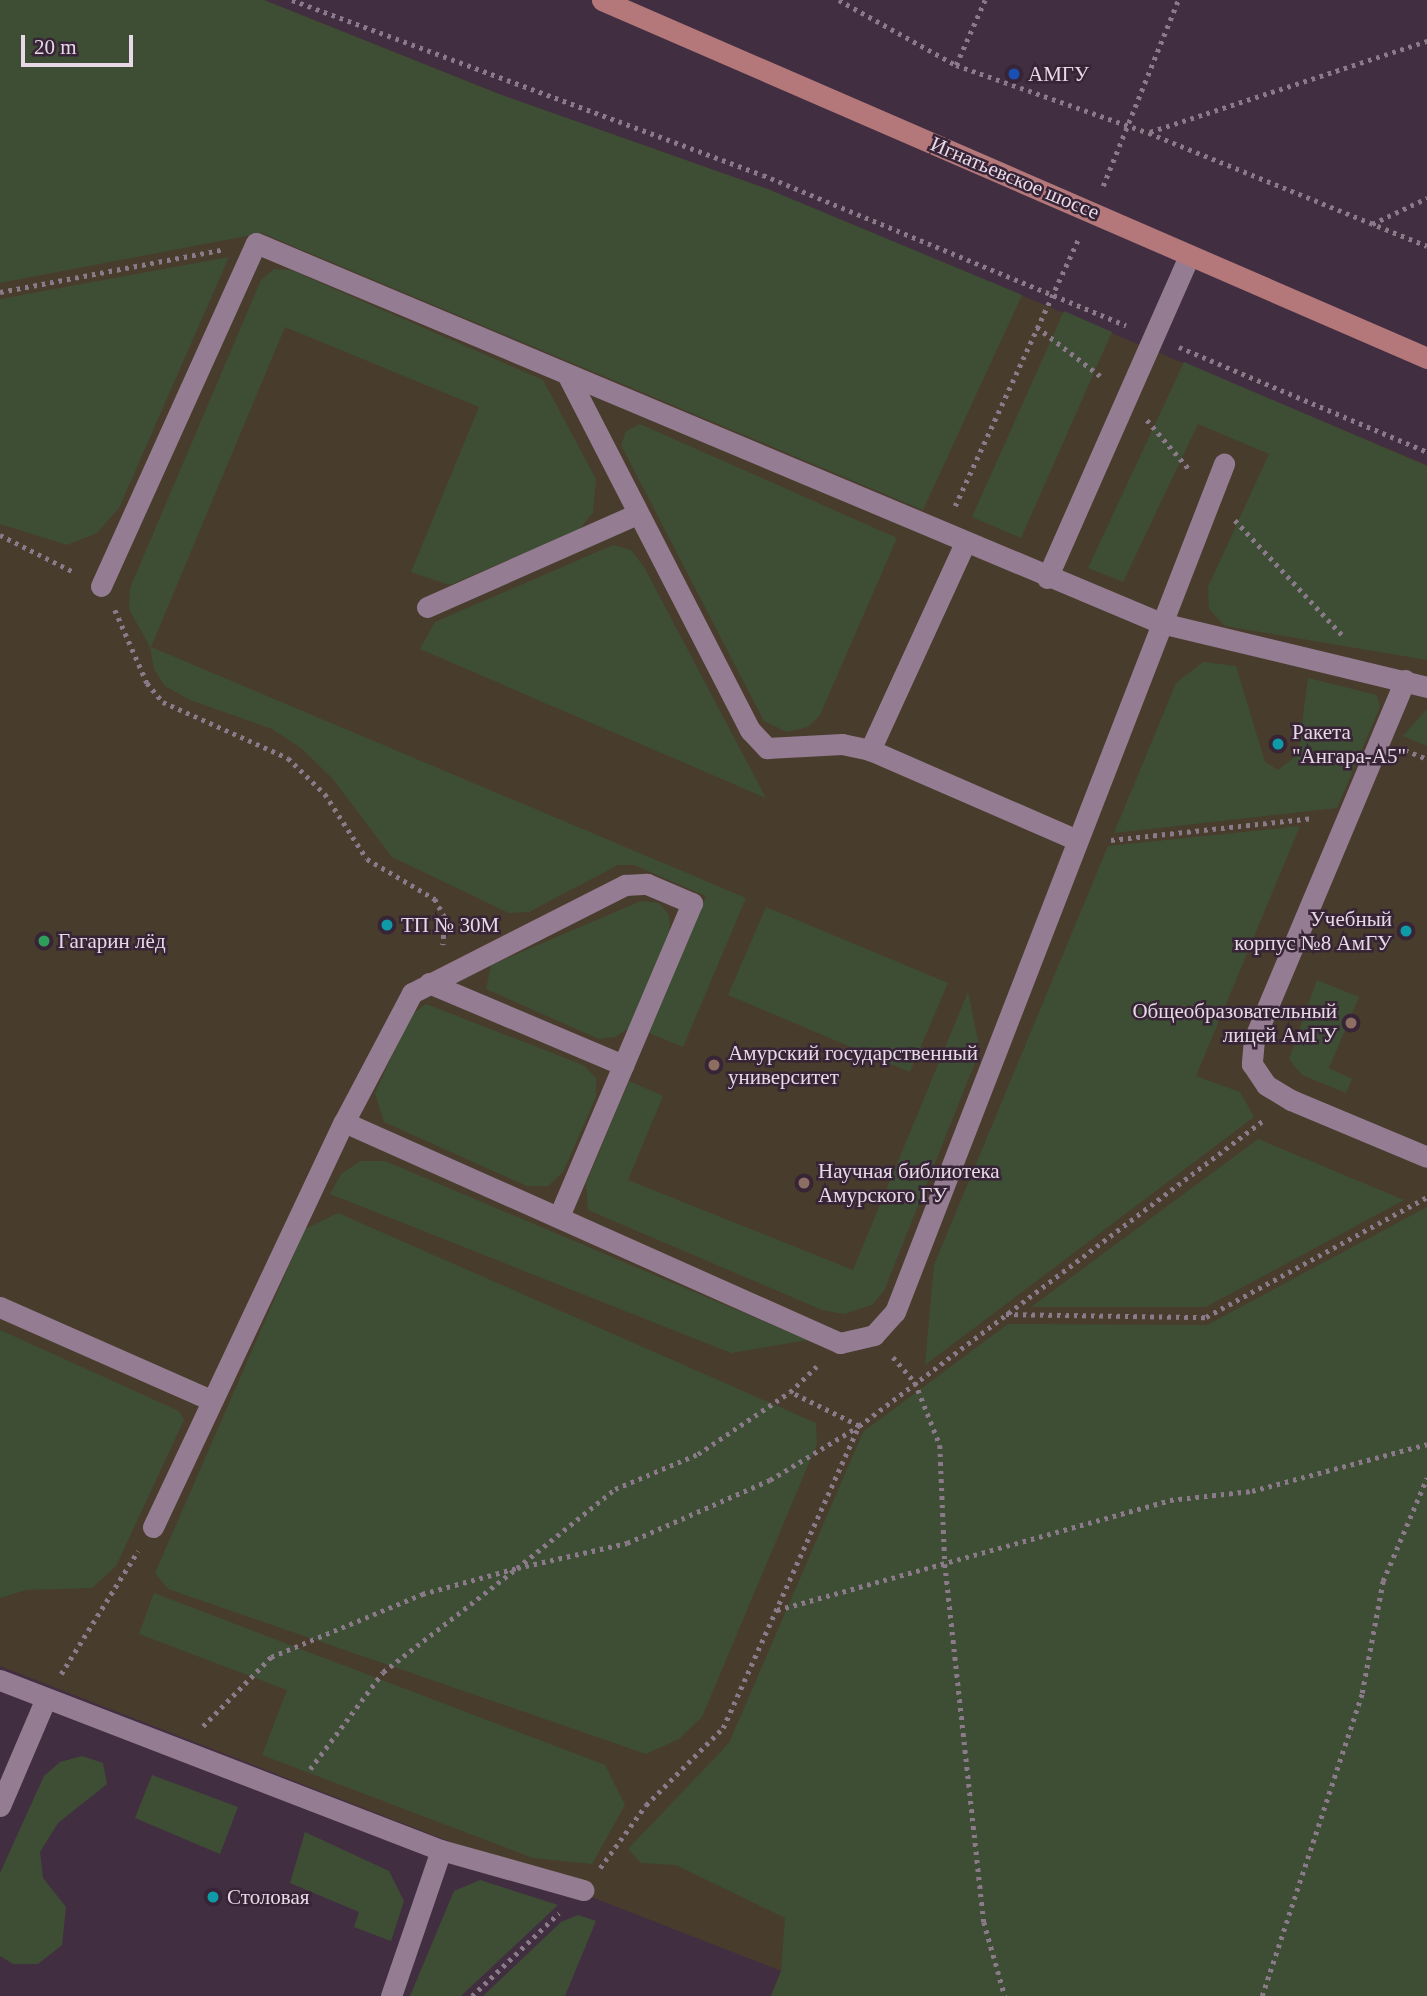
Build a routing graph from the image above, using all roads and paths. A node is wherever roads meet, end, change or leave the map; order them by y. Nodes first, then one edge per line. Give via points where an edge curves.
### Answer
1 (292, 0) edge
2 (839, 0) edge
3 (985, 0) edge
4 (1178, 0) edge
5 (605, 1) edge
6 (1427, 41) edge
7 (956, 65) junction
8 (1128, 126) junction
9 (1149, 133) junction
10 (1427, 198) edge
11 (1093, 212) junction
12 (1372, 224) junction
13 (256, 243) junction
14 (1427, 246) edge
15 (1189, 256) junction
16 (0, 292) edge
17 (1052, 295) junction
18 (1152, 336) junction
19 (1427, 358) edge
20 (569, 378) junction
21 (1427, 452) edge
22 (1224, 464) dead end
23 (637, 514) junction
24 (0, 535) edge
25 (941, 536) junction
26 (964, 545) junction
27 (1047, 578) junction
28 (101, 586) junction
29 (427, 607) dead end
30 (1161, 623) junction
31 (1405, 680) junction
32 (1427, 687) edge
33 (870, 750) junction
34 (1350, 814) junction
35 (1077, 840) junction
36 (429, 983) junction
37 (623, 1065) junction
38 (1291, 1100) junction
39 (345, 1122) junction
40 (1427, 1157) edge
41 (1427, 1196) edge
42 (559, 1217) junction
43 (0, 1307) edge
44 (1005, 1314) junction
45 (874, 1335) junction
46 (840, 1343) junction
47 (915, 1382) junction
48 (790, 1392) junction
49 (209, 1399) junction
50 (859, 1426) junction
51 (1427, 1444) edge
52 (1427, 1478) edge
53 (153, 1527) joint
54 (945, 1564) junction
55 (517, 1568) junction
56 (776, 1610) junction
57 (0, 1680) edge
58 (46, 1698) junction
59 (181, 1749) junction
60 (292, 1793) junction
61 (0, 1806) edge
62 (442, 1850) junction
63 (583, 1890) junction
64 (391, 1996) edge
65 (472, 1996) edge
66 (1005, 1996) edge
67 (1262, 1996) edge

1 - 17 path via 750,170
2 - 7 path
3 - 7 path
4 - 8 path
5 - 11 main road, Игнатьевское шоссе
6 - 9 path
7 - 8 path
8 - 9 path
8 - 11 path
9 - 12 path
10 - 12 path
11 - 15 main road, Игнатьевское шоссе
11 - 17 path
12 - 14 path
13 - 16 path
13 - 20 lane
13 - 28 lane
15 - 18 lane
15 - 19 main road, Игнатьевское шоссе
17 - 18 path
17 - 25 path
18 - 21 path
18 - 27 lane
20 - 23 lane
20 - 25 lane
22 - 30 lane
23 - 29 lane
23 - 33 lane via 750,730 767,748 842,744
24 - 28 path
25 - 26 lane
26 - 27 lane
26 - 33 lane
27 - 30 lane
28 - 36 path via 134,645 147,683 163,702 288,758 324,794 367,859 435,900 445,918 444,940
30 - 31 lane
30 - 35 lane
31 - 32 lane
31 - 34 lane
33 - 35 lane
34 - 35 path
34 - 38 lane via 1254,1039 1252,1064 1266,1085
35 - 45 lane via 895,1312
36 - 37 lane
36 - 37 lane via 607,893 647,884 692,903
36 - 39 lane via 400,1008
37 - 42 lane
38 - 40 lane
38 - 44 path
39 - 42 lane
39 - 49 lane
41 - 44 path via 1206,1317
42 - 46 lane
43 - 49 lane
44 - 47 path
45 - 46 lane
45 - 47 path
46 - 48 path
47 - 50 path
47 - 54 path via 940,1445
48 - 50 path
48 - 55 path via 698,1454 615,1489
49 - 53 lane
50 - 55 path via 770,1480 627,1543
50 - 56 path
51 - 54 path via 1252,1491 1170,1500
52 - 67 path via 1383,1581 1362,1693
53 - 58 path
54 - 56 path
54 - 66 path via 984,1922
55 - 59 path via 422,1594 271,1657
55 - 60 path via 383,1672
56 - 63 path via 723,1728 646,1805
57 - 58 lane
58 - 59 lane
58 - 61 lane
59 - 60 lane
60 - 62 lane
62 - 63 lane
62 - 64 lane
63 - 65 path

